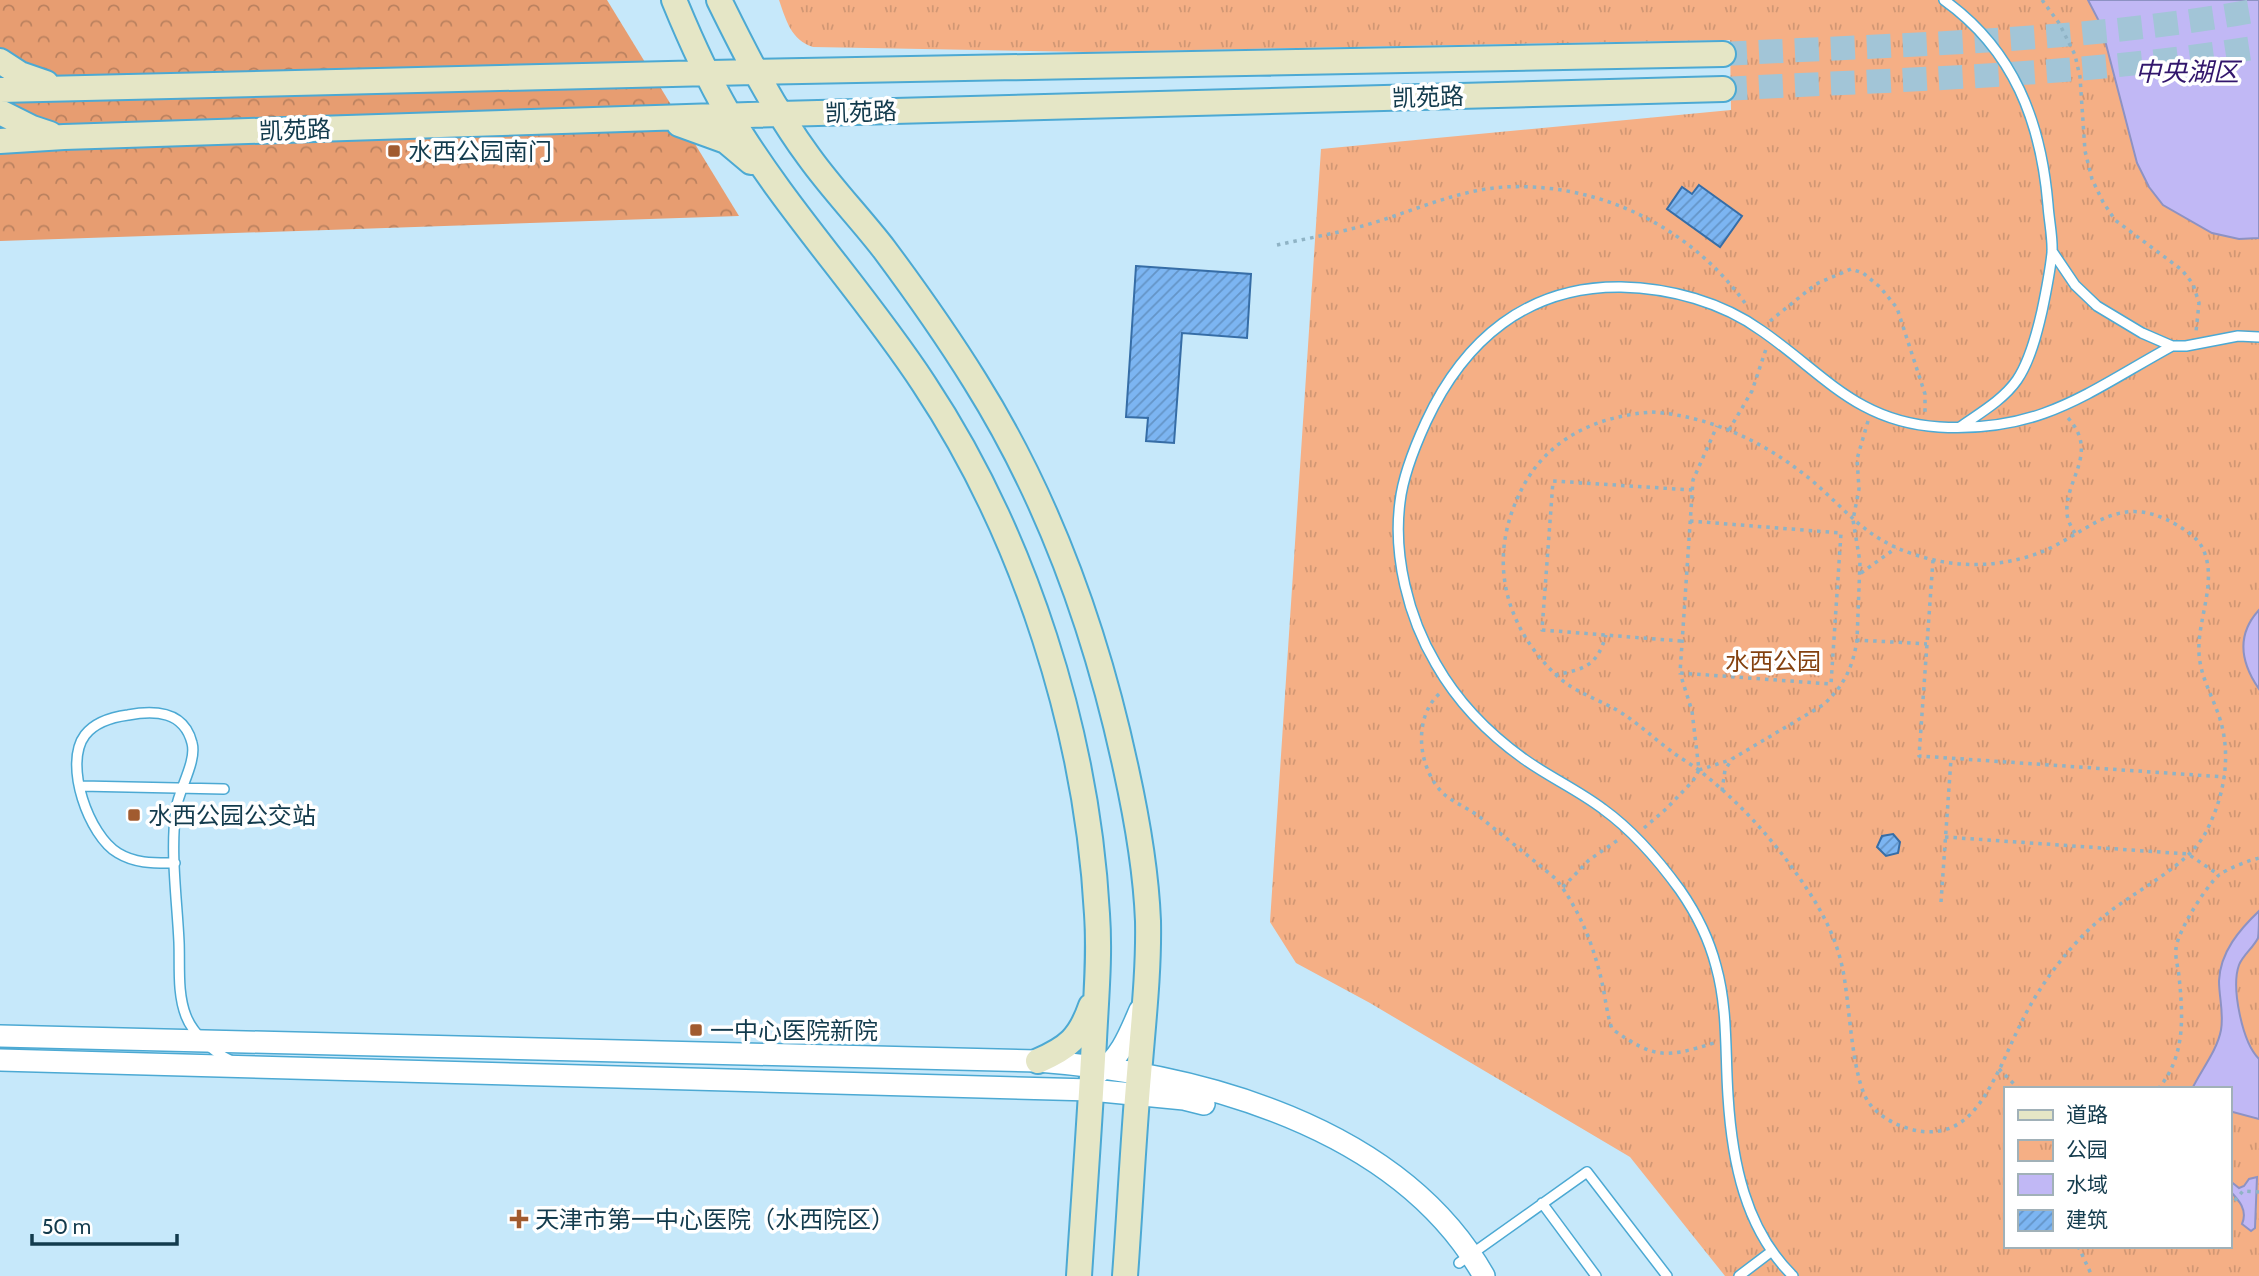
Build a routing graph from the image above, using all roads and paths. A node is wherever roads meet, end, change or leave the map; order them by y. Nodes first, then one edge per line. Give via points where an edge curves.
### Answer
1 (674, 0) edge
2 (719, 0) edge
3 (1944, 0) edge
4 (2042, 0) edge
5 (1723, 54) tunnel mouth
6 (0, 61) edge
7 (754, 72) junction
8 (706, 73) junction
9 (629, 76) junction
10 (67, 88) junction
11 (1723, 89) tunnel mouth
12 (0, 90) edge
13 (734, 111) junction
14 (0, 112) edge
15 (780, 114) junction
16 (650, 119) junction
17 (64, 137) junction
18 (0, 141) edge
19 (809, 158) junction
20 (775, 183) junction
21 (1276, 245) dead end
22 (2052, 251) junction
23 (1760, 329) junction
24 (2259, 337) edge
25 (1771, 338) junction
26 (2194, 345) junction
27 (2172, 346) junction
28 (2060, 408) junction
29 (1871, 412) junction
30 (1717, 425) junction
31 (1925, 426) junction
32 (1960, 427) junction
33 (1729, 430) junction
34 (1692, 490) junction
35 (1853, 520) junction
36 (1689, 521) junction
37 (2076, 535) junction
38 (1896, 548) junction
39 (1933, 560) junction
40 (1860, 575) junction
41 (1606, 635) junction
42 (1857, 640) junction
43 (1682, 641) junction
44 (1927, 644) junction
45 (1679, 673) junction
46 (1555, 675) junction
47 (1448, 684) junction
48 (1732, 759) junction
49 (1951, 759) junction
50 (1699, 770) junction
51 (2225, 777) junction
52 (81, 786) junction
53 (181, 788) junction
54 (224, 789) dead end
55 (1722, 791) junction
56 (1631, 834) junction
57 (1945, 837) junction
58 (2188, 855) junction
59 (2259, 858) edge
60 (175, 863) junction
61 (2219, 875) junction
62 (1562, 887) junction
63 (1941, 902) dead end
64 (1097, 985) junction
65 (1147, 989) junction
66 (0, 1036) edge
67 (1726, 1040) junction
68 (205, 1041) junction
69 (0, 1060) edge
70 (1038, 1061) junction
71 (246, 1066) junction
72 (1999, 1069) junction
73 (1096, 1075) junction
74 (1138, 1084) junction
75 (2017, 1087) edge
76 (2159, 1087) edge
77 (2259, 1192) edge
78 (1542, 1203) junction
79 (2231, 1205) edge
80 (2079, 1248) edge
81 (1772, 1251) junction
82 (1465, 1265) edge
83 (1079, 1276) edge
84 (1125, 1276) edge
85 (1483, 1276) edge
86 (1596, 1276) edge
87 (1667, 1276) edge
88 (1739, 1276) edge
89 (1793, 1276) edge
90 (2092, 1276) edge

1 - 8 main road
2 - 7 main road
3 - 22 lane via 1992,44 2021,92 2046,181
4 - 26 path via 2075,55 2092,179 2115,220 2182,270 2193,284 2199,303
5 - 7 main road, 凯苑路
6 - 10 main road via 39,82
7 - 8 main road, 凯苑路
7 - 15 main road
8 - 9 main road, 凯苑路
8 - 13 main road
9 - 10 main road, 凯苑路
9 - 13 main road via 679,88
10 - 12 main road, 凯苑路
11 - 15 main road, 凯苑路
13 - 15 main road, 凯苑路
13 - 16 main road, 凯苑路
13 - 19 main road via 786,136
13 - 20 main road
14 - 17 main road
15 - 19 main road
16 - 17 main road, 凯苑路
16 - 20 main road via 726,141
17 - 18 main road, 凯苑路
19 - 65 main road via 883,248 970,373 1052,530 1086,617 1114,709 1129,781 1143,857
20 - 64 main road via 925,386 1003,529 1048,647 1082,789 1097,913
21 - 23 path via 1373,223 1474,191 1505,187 1570,193 1636,212 1694,247 1724,275
22 - 27 lane via 2075,285 2097,306
22 - 32 lane via 2039,323 2019,378 2008,392
23 - 25 lane
23 - 31 path via 1816,284 1850,269 1863,273 1897,308 1925,394
23 - 47 lane via 1734,313 1685,296 1623,287 1556,295 1500,324 1477,345 1436,401 1419,437 1400,501 1402,572 1410,604
24 - 26 lane via 2238,336
25 - 29 lane
25 - 33 path via 1752,391
26 - 27 lane
27 - 28 lane
28 - 32 lane via 2001,426
28 - 37 path via 2072,422 2081,451 2067,504
29 - 31 lane
29 - 35 path via 1857,459 1859,489
30 - 33 path
30 - 34 path
30 - 46 path via 1651,412 1595,422 1564,440 1531,474 1515,502 1503,542 1504,580 1517,626
31 - 32 lane
33 - 35 path via 1789,463
34 - 36 path
34 - 41 path via 1553,481 1542,630
35 - 38 path
35 - 40 path
36 - 43 path
36 - 45 path via 1842,533 1831,684
37 - 39 path via 1999,563 1974,566
37 - 51 path via 2112,513 2147,512 2192,535 2203,549 2207,585 2198,650 2221,721
38 - 39 path
38 - 40 path
39 - 44 path
40 - 42 path
41 - 43 path
41 - 46 path via 1596,659 1586,668
42 - 44 path
42 - 48 path via 1851,668 1835,694
43 - 45 path
44 - 49 path via 1919,757
45 - 50 path via 1692,711
46 - 50 path via 1574,690 1618,711
47 - 56 lane via 1498,739 1602,807
47 - 62 path via 1432,700 1423,719 1420,743 1431,777 1445,794 1480,817
48 - 50 path
48 - 55 path
49 - 51 path
49 - 57 path
50 - 55 path
50 - 56 path via 1650,825
51 - 58 path via 2205,834
52 - 53 lane
52 - 53 lane via 76,767 78,748 86,734 109,719 157,713 181,721 193,745
52 - 60 lane via 95,829 106,844 131,860
53 - 54 lane
53 - 60 lane
55 - 72 path via 1789,862 1835,939 1860,1084 1868,1102 1882,1116 1916,1131 1952,1128 1977,1108
56 - 62 path via 1588,860
56 - 67 lane via 1679,890 1701,926 1716,965
57 - 58 path
57 - 63 path
58 - 61 path
58 - 72 path via 2076,943 2038,992
59 - 61 path
60 - 68 lane via 183,1006 187,1019
61 - 76 path via 2177,939 2183,1014 2175,1062
62 - 67 path via 1592,945 1612,1029 1653,1053 1674,1053
64 - 70 main road via 1082,1029 1060,1052
64 - 73 main road
65 - 73 street via 1118,1055
65 - 74 main road
66 - 68 street
67 - 81 lane via 1731,1132 1739,1179 1755,1223
68 - 70 street
68 - 71 lane via 222,1056
69 - 71 street
70 - 73 street
71 - 73 street via 1044,1089
72 - 75 path
73 - 74 street
73 - 83 main road
74 - 82 street via 1224,1108 1337,1155 1399,1195
74 - 84 main road
77 - 79 path via 2243,1191
78 - 82 lane
78 - 86 lane
78 - 87 lane via 1587,1172
80 - 90 path
81 - 88 lane
81 - 89 lane
82 - 85 street

